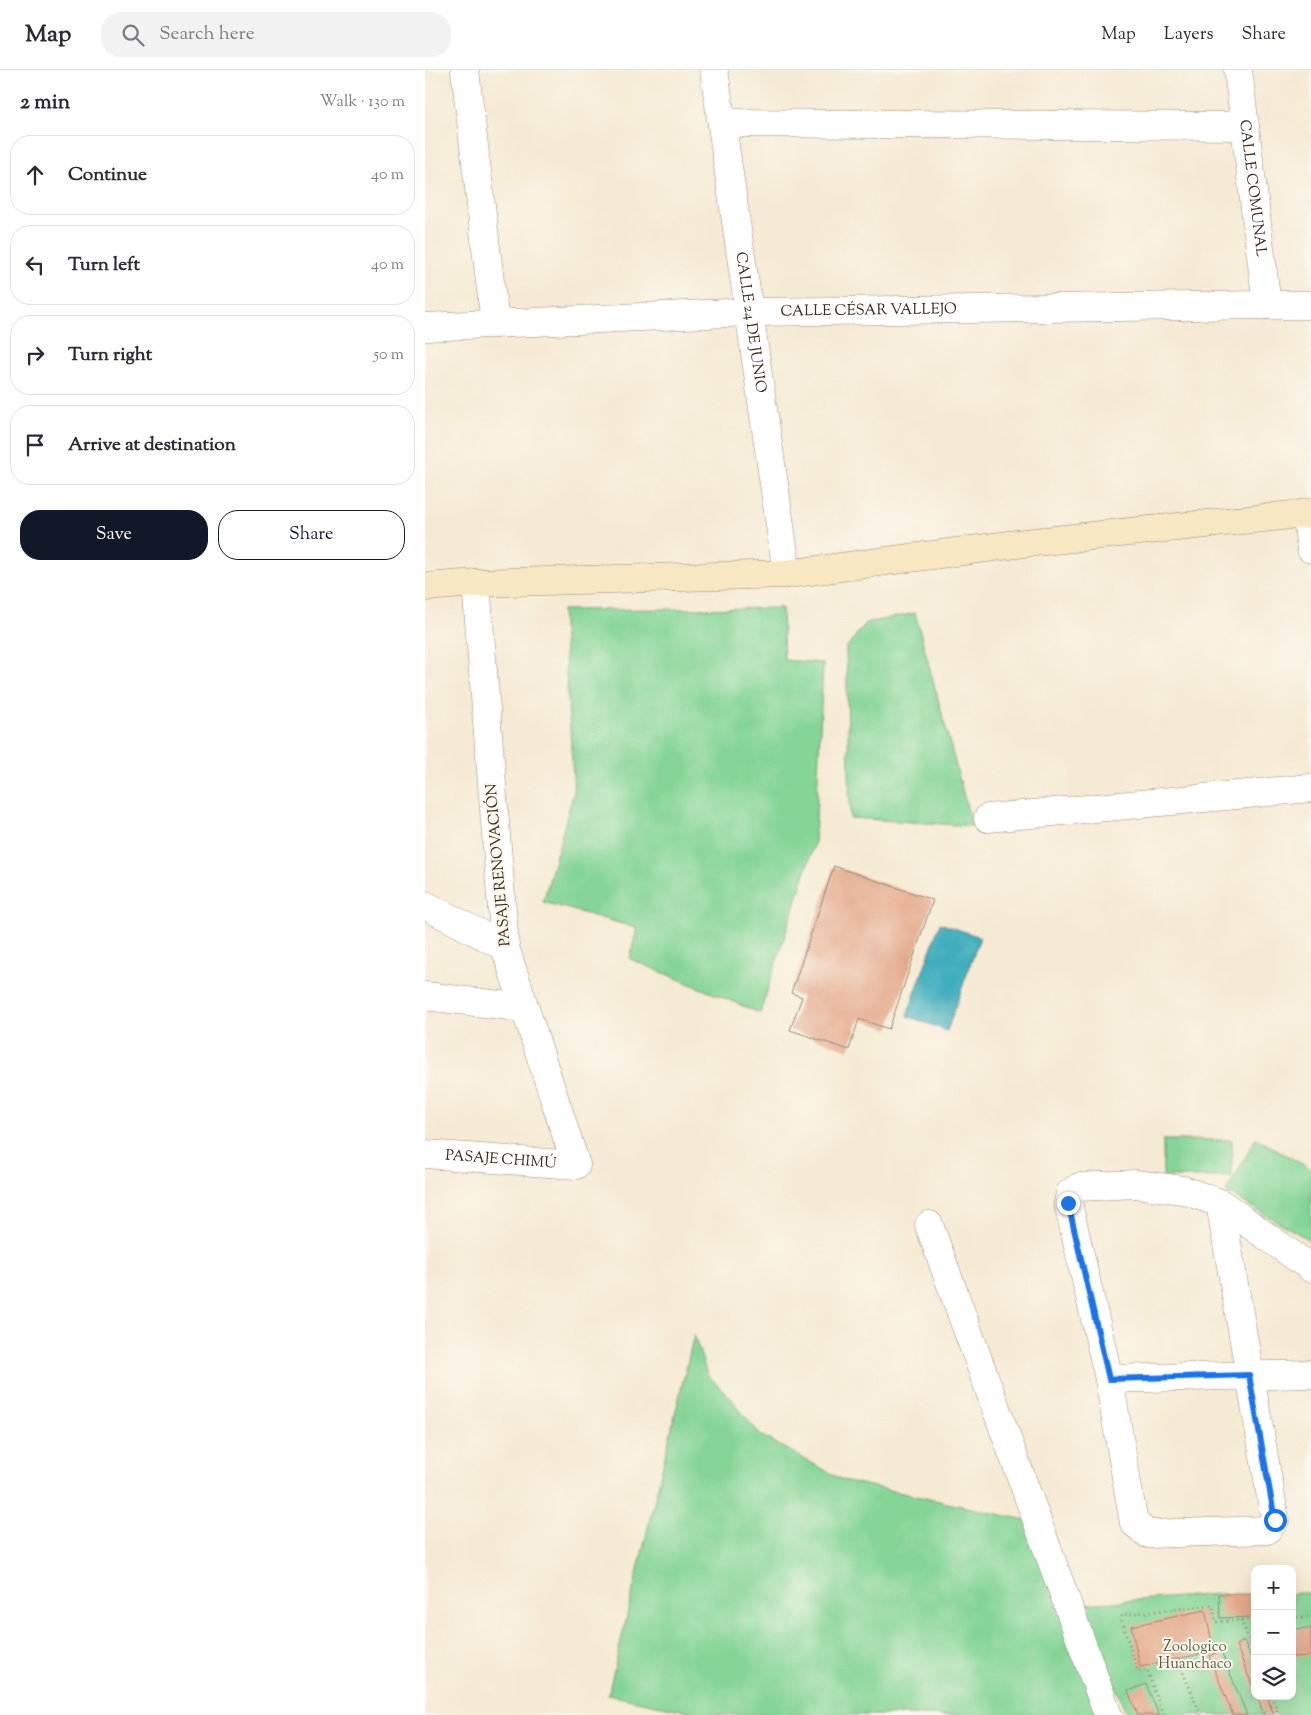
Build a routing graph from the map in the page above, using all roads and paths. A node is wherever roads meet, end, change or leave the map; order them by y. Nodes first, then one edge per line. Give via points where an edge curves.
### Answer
1 (465, 70) edge
2 (714, 70) edge
3 (1238, 70) edge
4 (722, 123) junction
5 (1245, 126) junction
6 (1267, 305) junction
7 (1311, 305) edge
8 (749, 312) junction
9 (495, 324) junction
10 (425, 327) edge
11 (1309, 513) edge
12 (1311, 549) edge
13 (787, 574) junction
14 (476, 583) junction
15 (425, 587) edge
16 (1311, 788) edge
17 (988, 818) dead end
18 (425, 905) edge
19 (505, 947) junction
20 (425, 996) edge
21 (525, 1008) junction
22 (425, 1154) edge
23 (576, 1165) joint
24 (1220, 1203) junction
25 (929, 1225) dead end
26 (1311, 1268) edge
27 (1311, 1374) edge
28 (1249, 1375) junction
29 (1109, 1379) junction
30 (1296, 1617) edge
31 (1311, 1617) edge
32 (1251, 1619) edge
33 (1241, 1620) junction
34 (1251, 1645) edge
35 (1181, 1668) dead end
36 (1273, 1700) edge
37 (1108, 1715) edge
38 (1163, 1715) edge
39 (1201, 1715) edge
40 (1279, 1715) edge

1 - 9 street
2 - 4 street, CALLE 24 DE JUNIO
3 - 5 street, CALLE COMUNAL
4 - 5 street
4 - 8 street, CALLE 24 DE JUNIO
5 - 6 street, CALLE COMUNAL
6 - 7 street, CALLE CÉSAR VALLEJO
6 - 8 street, CALLE CÉSAR VALLEJO
8 - 9 street, CALLE CÉSAR VALLEJO
8 - 13 street, CALLE 24 DE JUNIO
9 - 10 street, CALLE CÉSAR VALLEJO
11 - 12 street
11 - 13 street via 1025,543
13 - 14 street
14 - 15 street
14 - 19 street, PASAJE RENOVACIÓN
16 - 17 street
18 - 19 street
19 - 21 street, PASAJE RENOVACIÓN
20 - 21 street
21 - 23 street, PASAJE RENOVACIÓN
22 - 23 street, PASAJE CHIMÚ
24 - 26 street
24 - 28 street
24 - 29 street via 1183,1190 1135,1184 1079,1187 1070,1193 1068,1203
25 - 37 street
27 - 28 street
28 - 29 street
28 - 29 street via 1275,1520 1267,1530 1148,1534 1134,1523
30 - 31 path
32 - 33 path
33 - 34 path
33 - 38 path via 1216,1622 1212,1605 1122,1615 1138,1672 1147,1670
35 - 39 path
36 - 40 path

